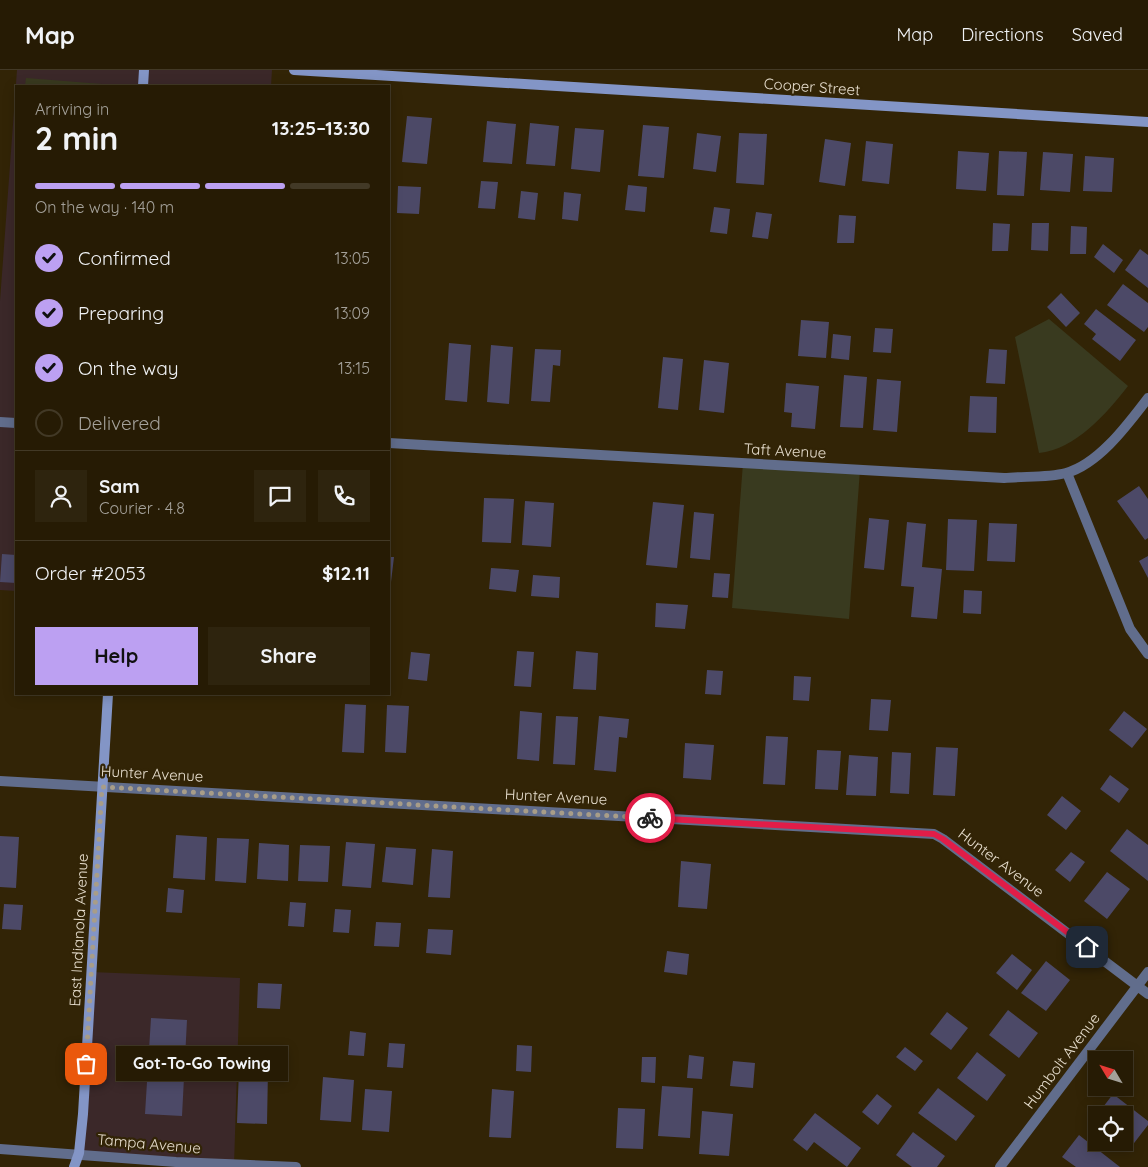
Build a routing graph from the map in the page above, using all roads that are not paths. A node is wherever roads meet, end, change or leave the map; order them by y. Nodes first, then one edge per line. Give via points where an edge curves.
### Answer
1 (144, 70) edge
2 (294, 70) edge
3 (143, 85) edge
4 (1148, 122) edge
5 (1148, 398) edge
6 (0, 422) edge
7 (15, 422) edge
8 (390, 444) edge
9 (1067, 472) junction
10 (1148, 654) edge
11 (108, 695) edge
12 (0, 781) edge
13 (102, 787) junction
14 (1148, 972) edge
15 (1138, 986) junction
16 (1148, 994) edge
17 (0, 1149) edge
18 (79, 1153) junction
19 (179, 1164) edge
20 (74, 1167) edge
21 (296, 1167) edge
22 (1000, 1167) edge

1 - 3 street
2 - 4 street, Cooper Street
5 - 9 street, Taft Avenue via 1121,434 1097,455
6 - 7 street
8 - 9 street, Taft Avenue via 1004,478
9 - 10 street via 1130,629
11 - 13 street, East Indianola Avenue
12 - 13 street, Hunter Avenue
13 - 15 street, Hunter Avenue via 934,834
13 - 18 street, East Indianola Avenue
14 - 15 street, Humbolt Avenue
15 - 16 street, Hunter Avenue
15 - 22 street, Humbolt Avenue
17 - 18 street, Tampa Avenue
18 - 19 street, Tampa Avenue
18 - 20 street, East Indianola Avenue
19 - 21 street, Tampa Avenue

